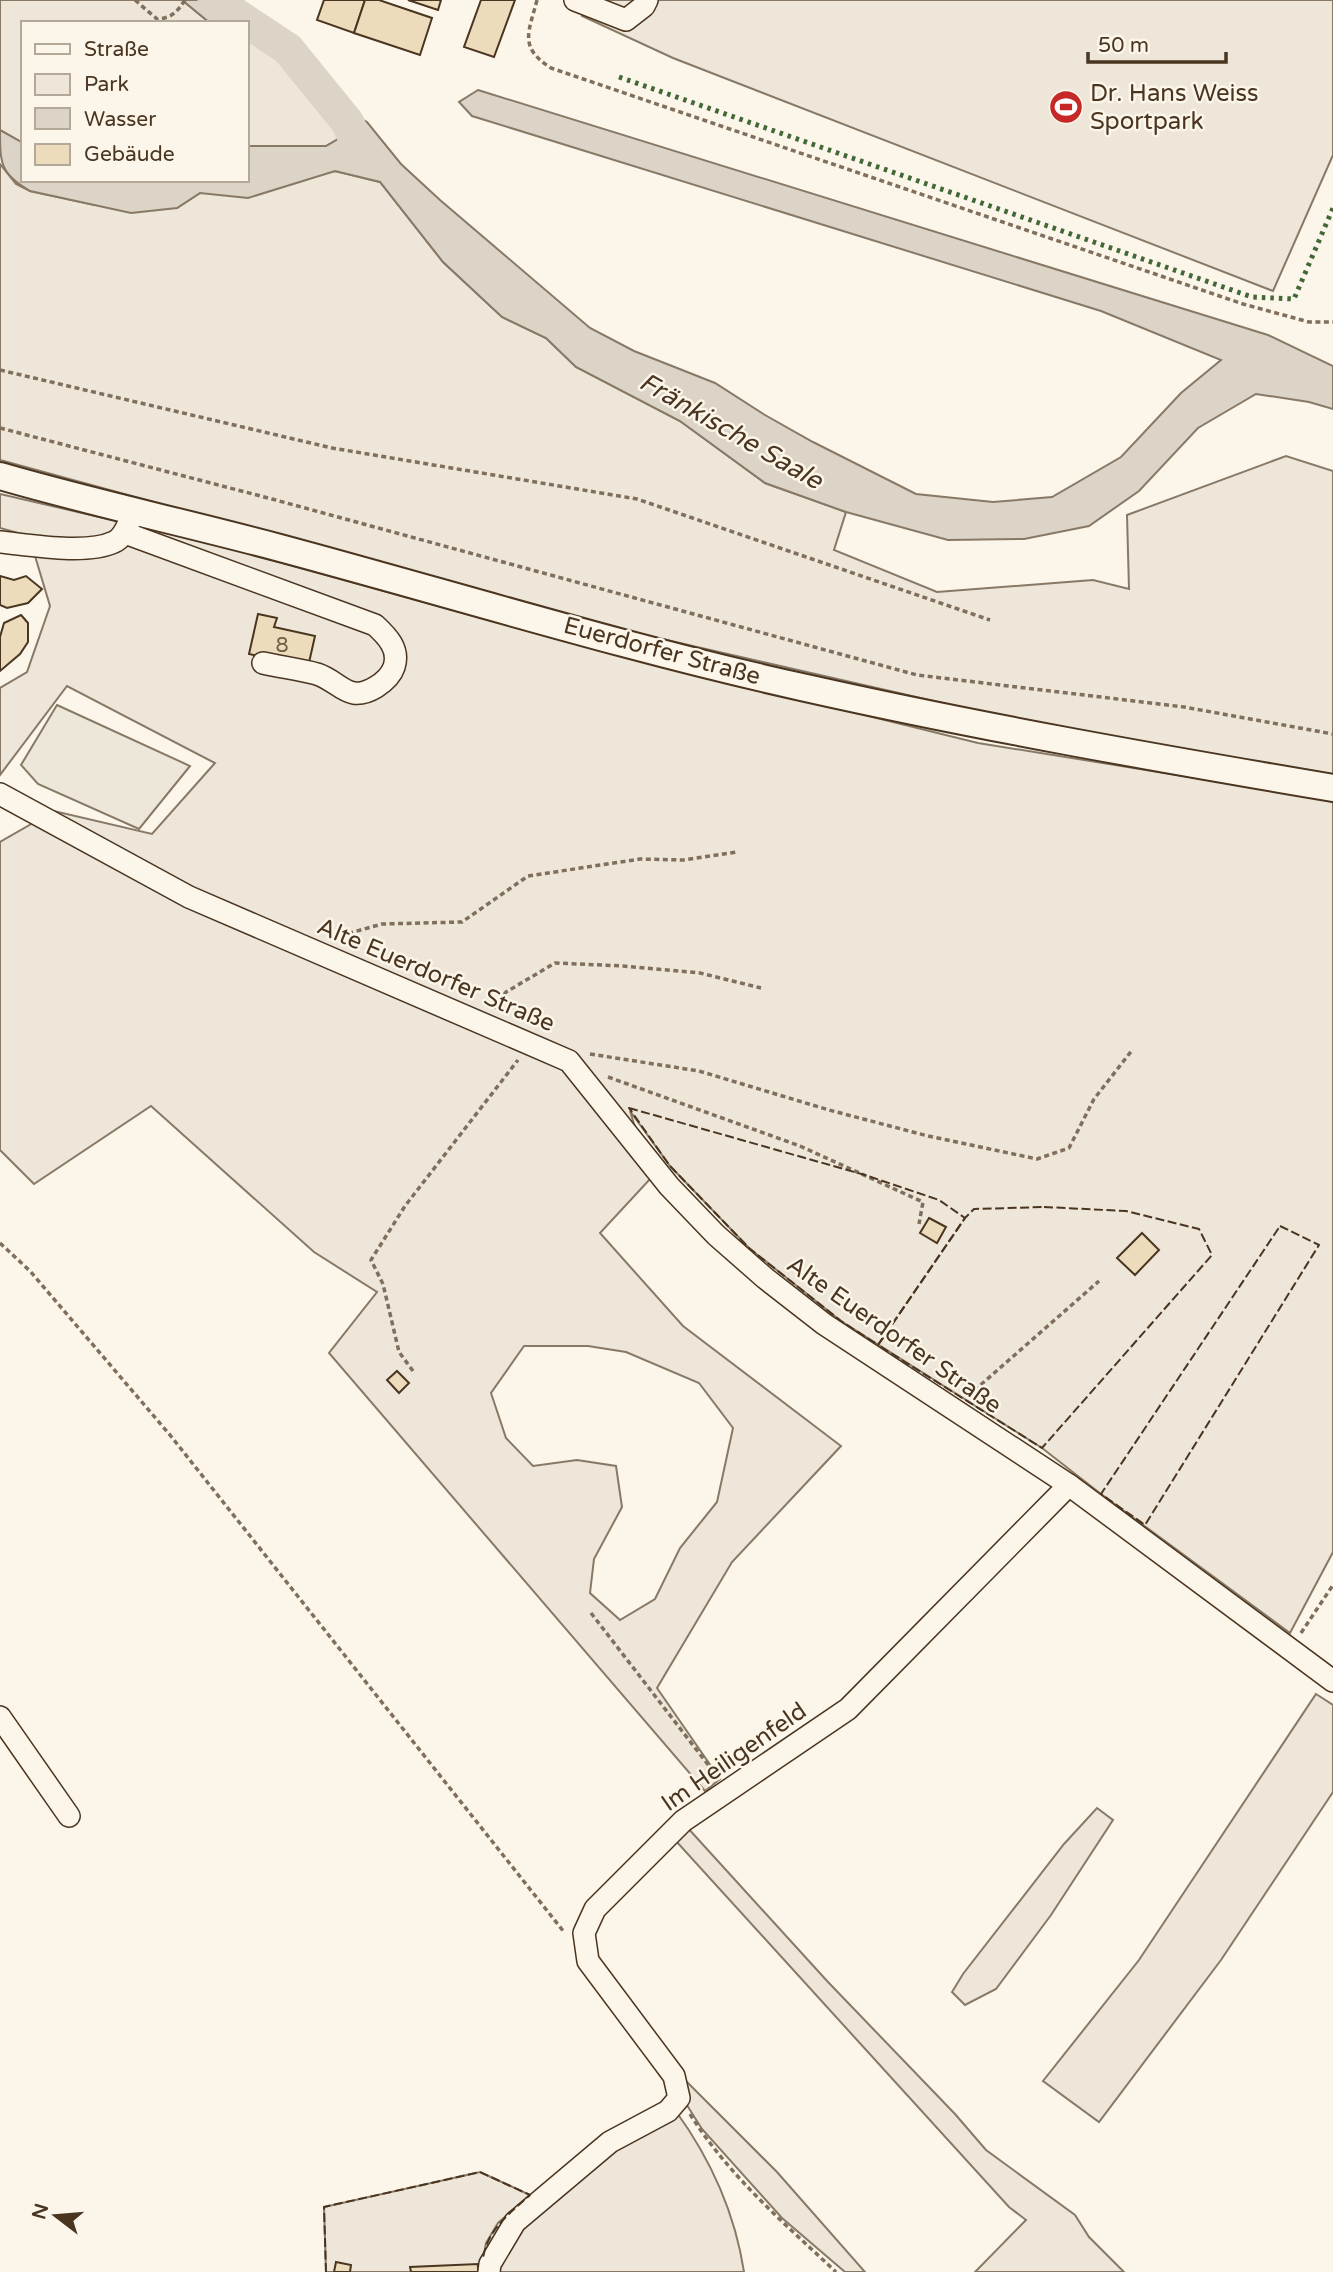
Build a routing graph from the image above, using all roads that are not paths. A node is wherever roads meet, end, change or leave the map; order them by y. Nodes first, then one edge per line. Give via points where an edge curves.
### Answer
1 (575, 0) edge
2 (646, 0) edge
3 (0, 476) edge
4 (129, 523) junction
5 (0, 542) edge
6 (263, 663) dead end
7 (1333, 788) edge
8 (0, 793) edge
9 (1069, 1485) junction
10 (1333, 1681) edge
11 (0, 1717) edge
12 (69, 1816) dead end
13 (489, 2272) edge

1 - 2 street via 626,20
3 - 4 main road, Euerdorfer Straße
4 - 5 street via 116,541 98,547
4 - 6 street via 375,625 389,638 395,653 394,667 385,682 367,693 355,694 317,674
4 - 7 main road, Euerdorfer Straße via 275,546 803,687 1085,746
8 - 9 street, Alte Euerdorfer Straße via 189,897 569,1061 669,1186 765,1278 824,1324
9 - 10 street, Alte Euerdorfer Straße
9 - 13 street, Im Heiligenfeld via 848,1709 683,1821 595,1909 584,1933 588,1961 674,2076 679,2098 668,2111 610,2142 515,2222
11 - 12 street

